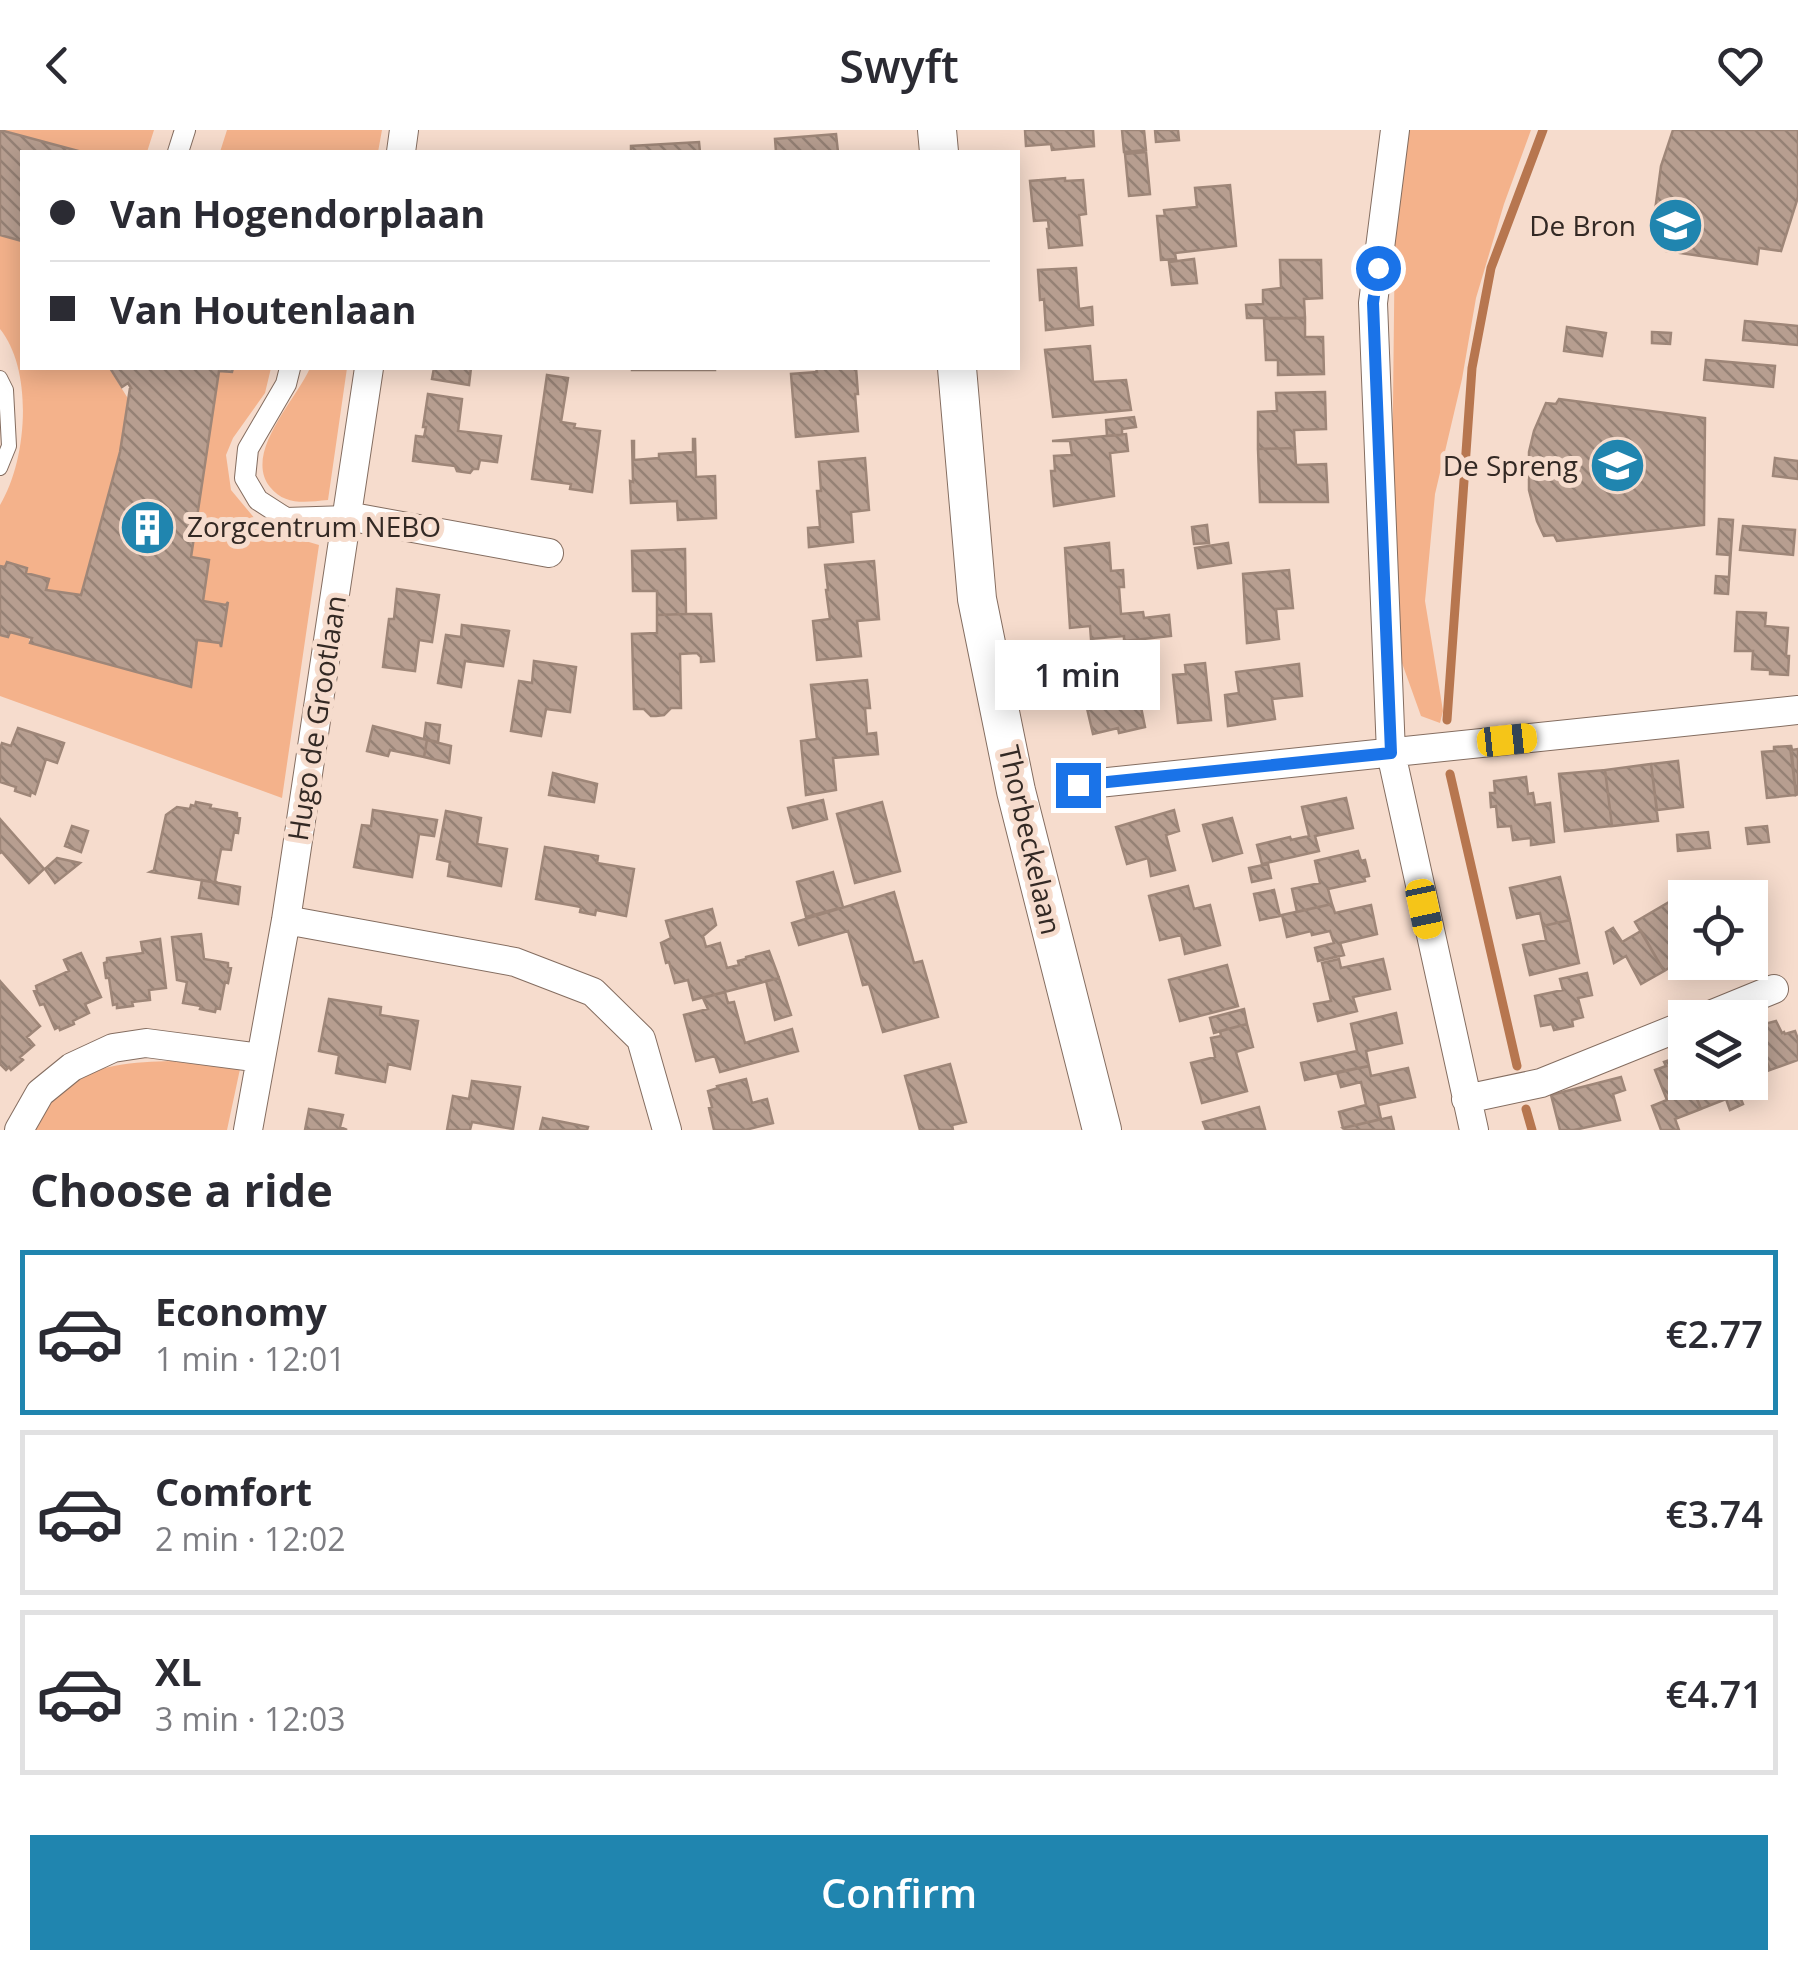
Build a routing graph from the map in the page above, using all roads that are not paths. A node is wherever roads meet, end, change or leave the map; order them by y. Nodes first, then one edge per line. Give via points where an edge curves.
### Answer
1 (1395, 130) edge
2 (290, 370) edge
3 (369, 370) edge
4 (957, 370) edge
5 (0, 378) edge
6 (0, 468) edge
7 (348, 516) junction
8 (550, 553) dead end
9 (1798, 710) edge
10 (1391, 753) junction
11 (1078, 785) dead end
12 (286, 920) junction
13 (1774, 989) dead end
14 (1747, 1000) edge
15 (1668, 1032) edge
16 (261, 1058) junction
17 (1466, 1098) junction
18 (19, 1130) edge
19 (248, 1130) edge
20 (667, 1130) edge
21 (1102, 1130) edge
22 (1474, 1130) edge

1 - 10 street via 1373,303
2 - 7 street via 248,449 246,478 258,500 286,518
3 - 7 street, Hugo de Grootlaan
4 - 21 main road, Thorbeckelaan via 977,600 1016,791
5 - 6 lane via 8,446
7 - 8 street
7 - 12 street, Hugo de Grootlaan
9 - 10 street
10 - 11 street
10 - 17 street
12 - 16 street, Hugo de Grootlaan
12 - 20 street via 515,962 593,992 642,1040
13 - 14 street
15 - 17 street via 1540,1083
16 - 18 street via 146,1043 113,1048 72,1067 40,1093
16 - 19 street, Hugo de Grootlaan
17 - 22 street

